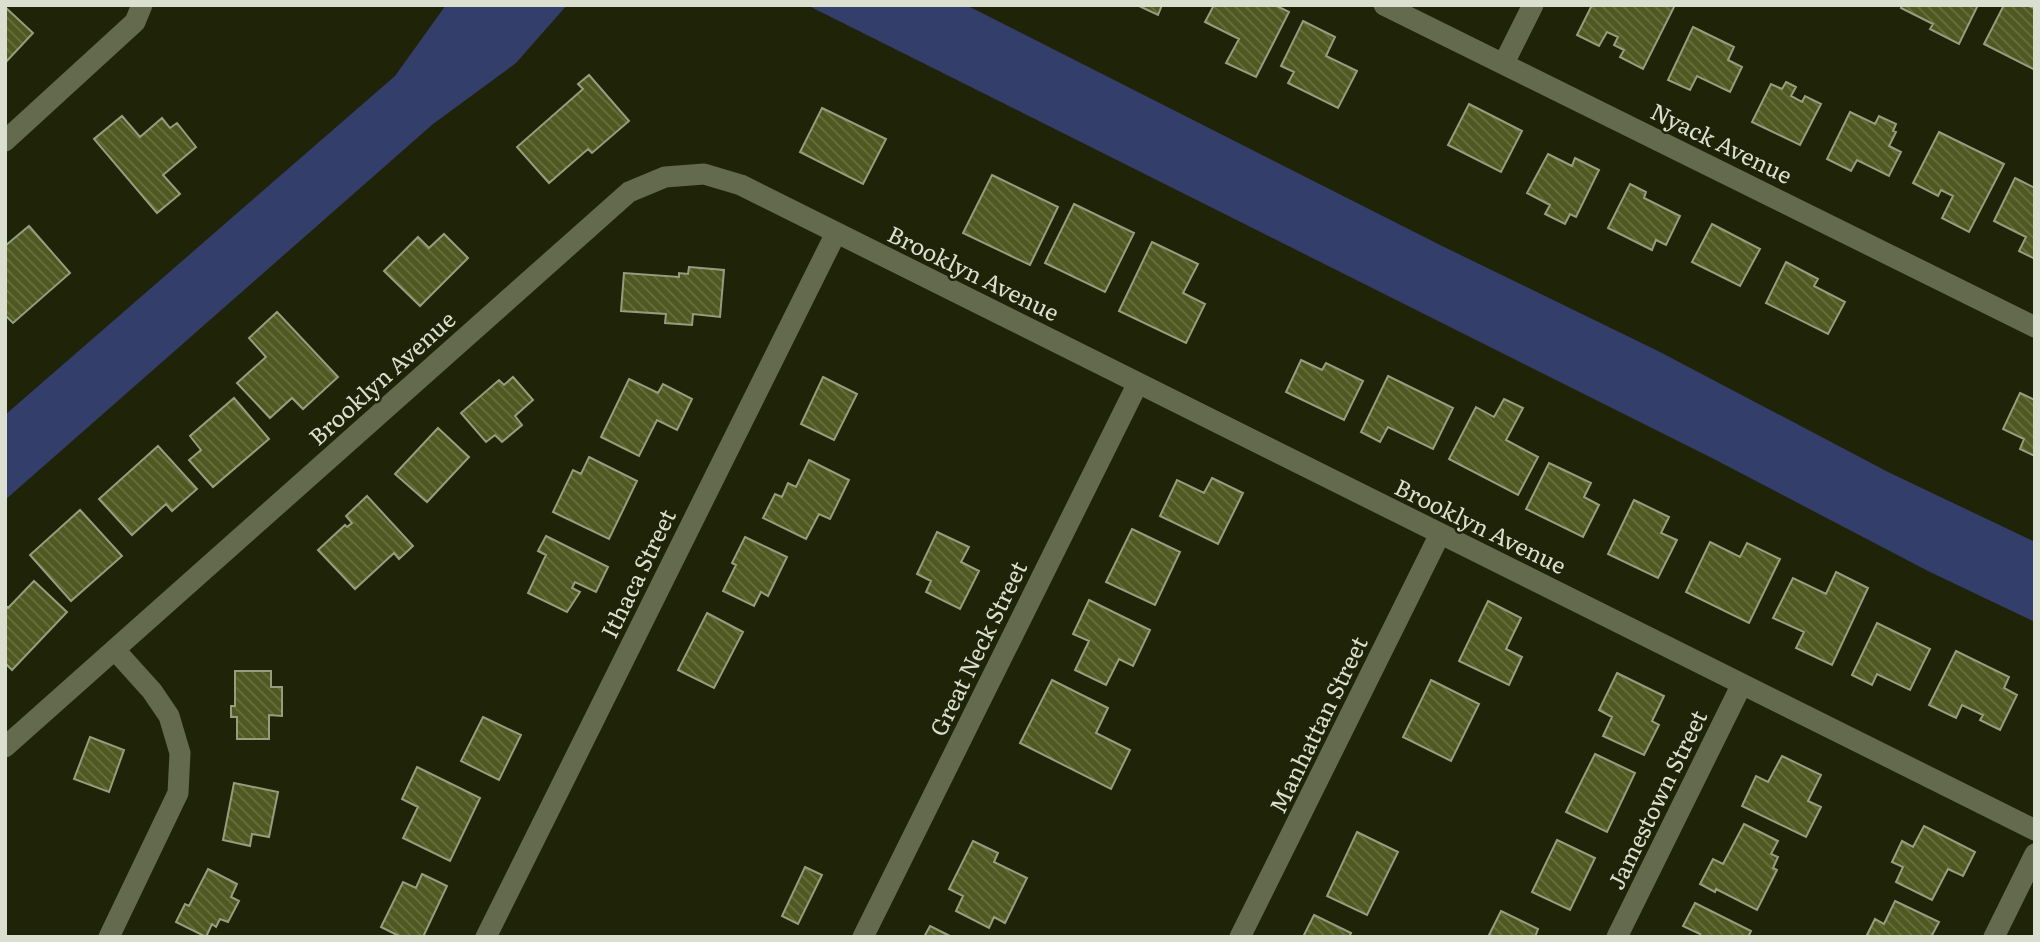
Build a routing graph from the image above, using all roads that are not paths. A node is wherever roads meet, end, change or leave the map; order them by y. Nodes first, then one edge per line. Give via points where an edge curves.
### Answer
1 (142, 5) edge
2 (1384, 5) edge
3 (1532, 5) edge
4 (1504, 63) junction
5 (5, 141) edge
6 (836, 233) junction
7 (2035, 327) edge
8 (1138, 383) junction
9 (1440, 534) junction
10 (114, 650) junction
11 (1742, 684) junction
12 (5, 747) edge
13 (2035, 830) edge
14 (2035, 854) edge
15 (109, 937) edge
16 (486, 937) edge
17 (863, 937) edge
18 (1240, 937) edge
19 (1617, 937) edge
20 (1994, 937) edge

1 - 5 street via 135,22
2 - 4 street, Nyack Avenue
3 - 4 street
4 - 7 street, Nyack Avenue
6 - 8 street, Brooklyn Avenue
6 - 10 street, Brooklyn Avenue via 741,185 704,174 665,177 629,192
6 - 16 street, Ithaca Street
8 - 9 street, Brooklyn Avenue
8 - 17 street, Great Neck Street
9 - 11 street, Brooklyn Avenue
9 - 18 street, Manhattan Street
10 - 12 street, Brooklyn Avenue
10 - 15 street via 169,716 180,753 178,793
11 - 13 street, Brooklyn Avenue
11 - 19 street, Jamestown Street
14 - 20 street

